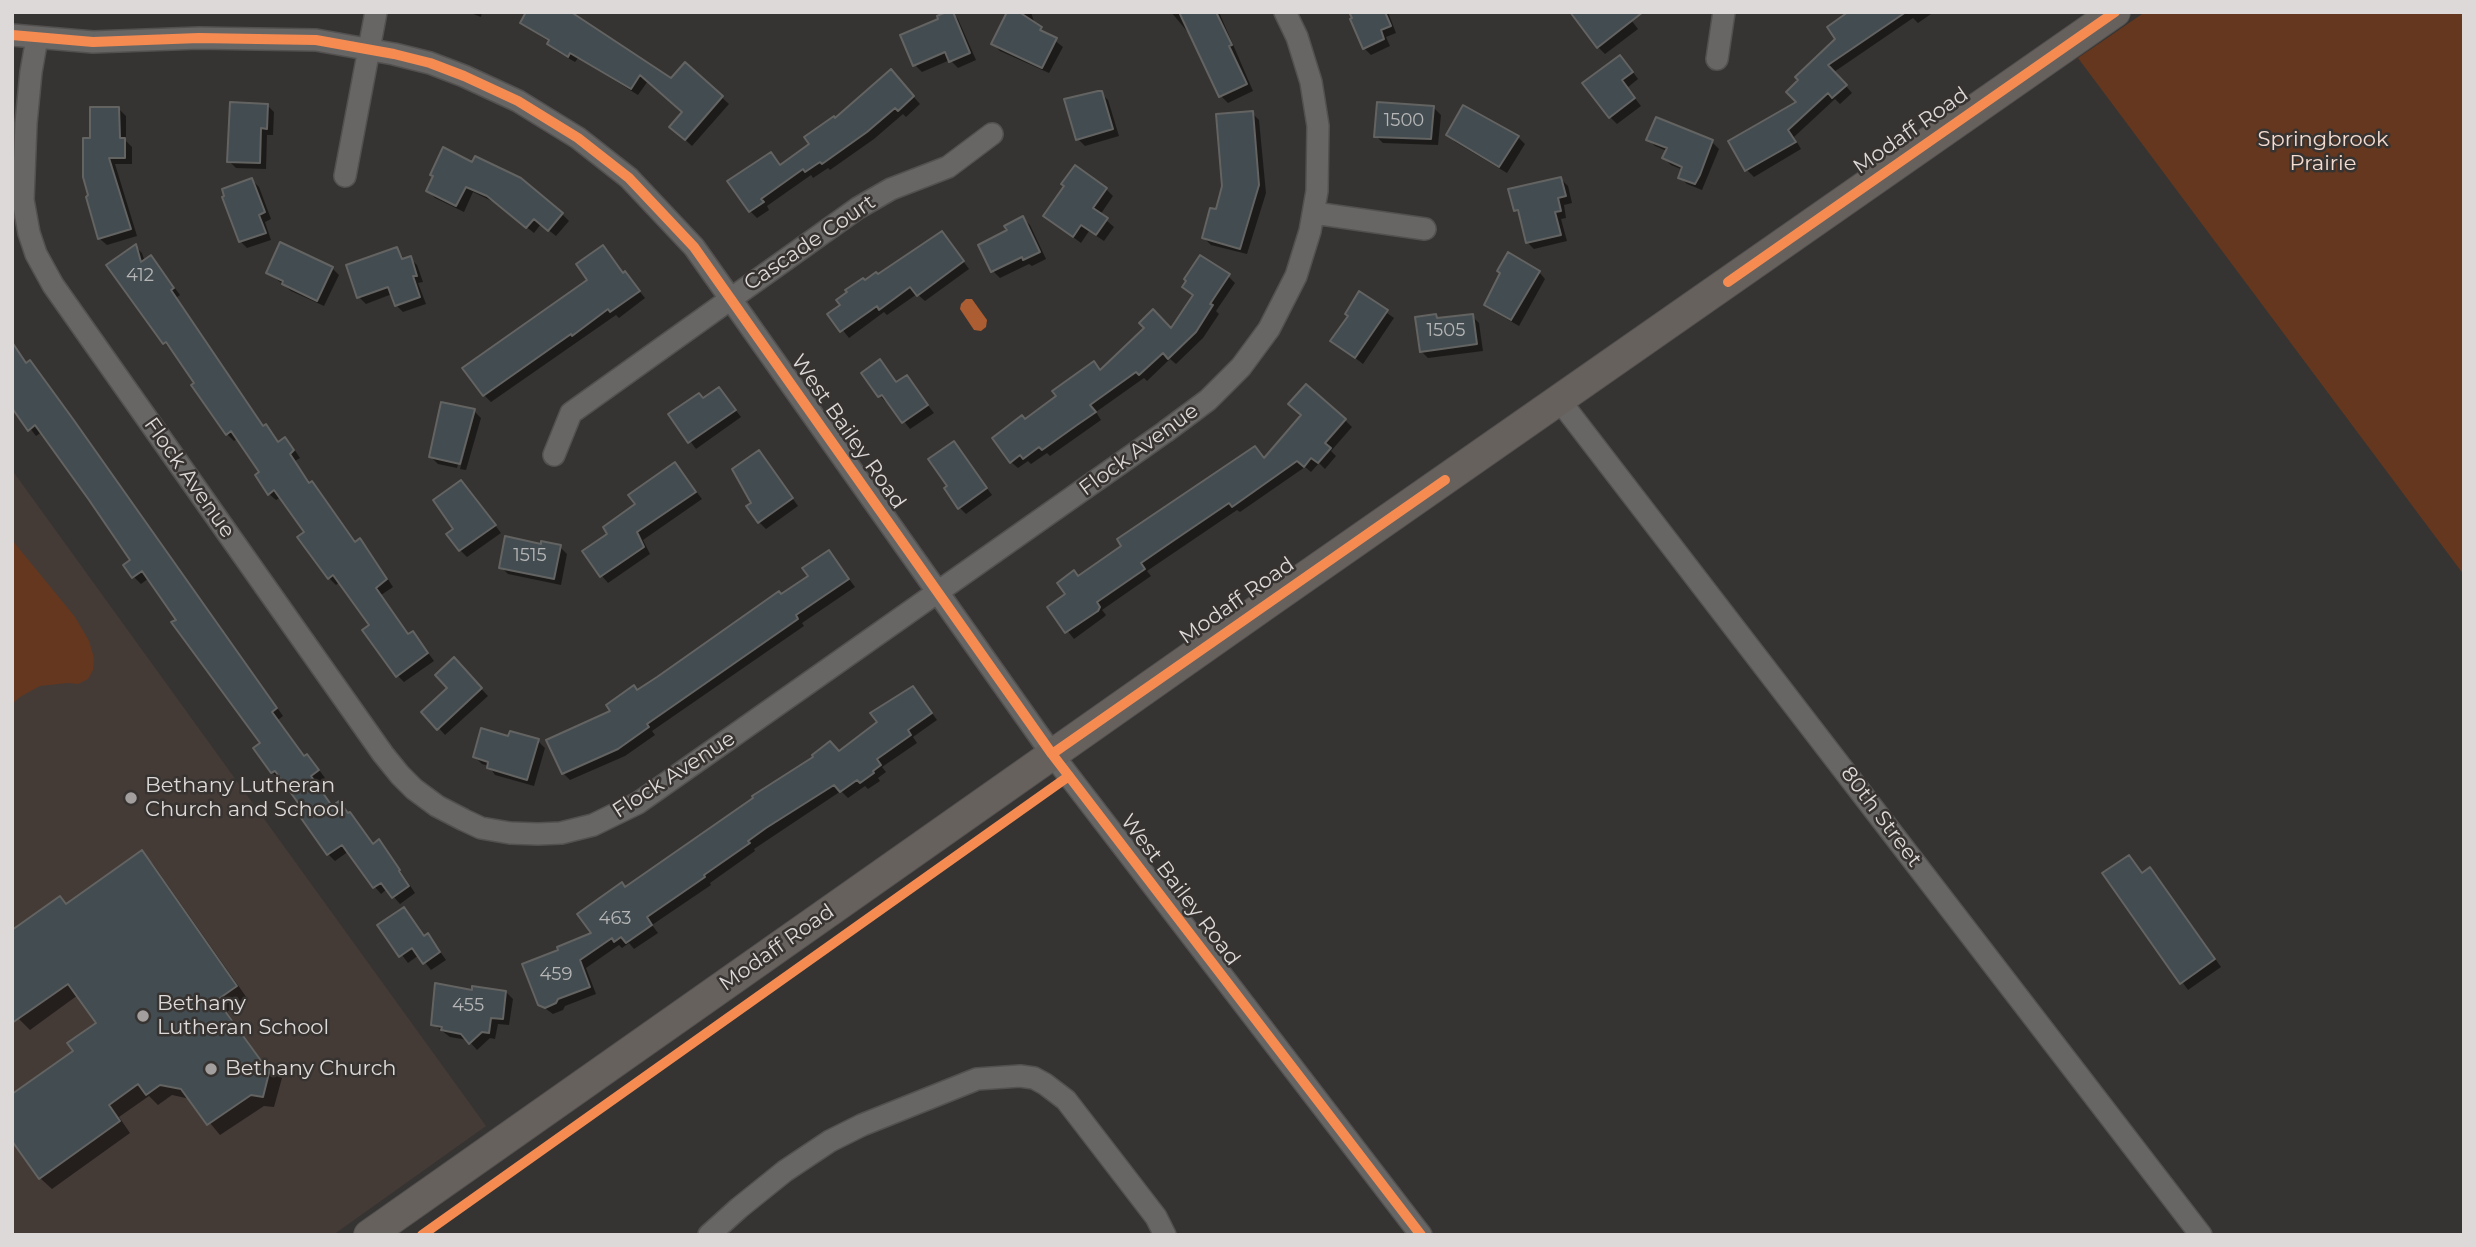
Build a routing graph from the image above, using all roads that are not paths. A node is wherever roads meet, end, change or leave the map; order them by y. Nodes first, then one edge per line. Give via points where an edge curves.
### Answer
1 (376, 12) edge
2 (1285, 12) edge
3 (1724, 12) edge
4 (2115, 12) edge
5 (12, 35) edge
6 (37, 38) junction
7 (369, 48) junction
8 (1717, 60) dead end
9 (992, 134) dead end
10 (345, 176) dead end
11 (1314, 213) junction
12 (1425, 229) dead end
13 (731, 297) junction
14 (1560, 401) junction
15 (554, 456) dead end
16 (939, 593) junction
17 (1052, 754) junction
18 (369, 1235) edge
19 (709, 1235) edge
20 (1165, 1235) edge
21 (1421, 1235) edge
22 (2201, 1235) edge

1 - 7 street
2 - 11 street, Flock Avenue via 1311,82 1318,126
3 - 8 street
4 - 14 street, Modaff Road
5 - 6 street, West Bailey Road
6 - 7 street, West Bailey Road via 93,42 257,37
6 - 16 street, Flock Avenue via 26,123 23,200 43,269 383,754 414,789 437,806 481,828 510,833 561,833 593,825 638,803
7 - 10 street
7 - 13 street, West Bailey Road via 430,63 490,87 578,138 651,199
9 - 13 street, Cascade Court via 948,167 874,198
11 - 12 street
11 - 16 street, Flock Avenue via 1296,276 1269,329 1241,367 1208,400
13 - 15 street, Cascade Court via 571,412
13 - 16 street, West Bailey Road
14 - 17 street, Modaff Road
14 - 22 street, 80th Street
16 - 17 street, West Bailey Road
17 - 18 street, Modaff Road
17 - 21 street, West Bailey Road
19 - 20 street via 785,1171 830,1141 977,1079 1020,1076 1034,1078 1066,1100

